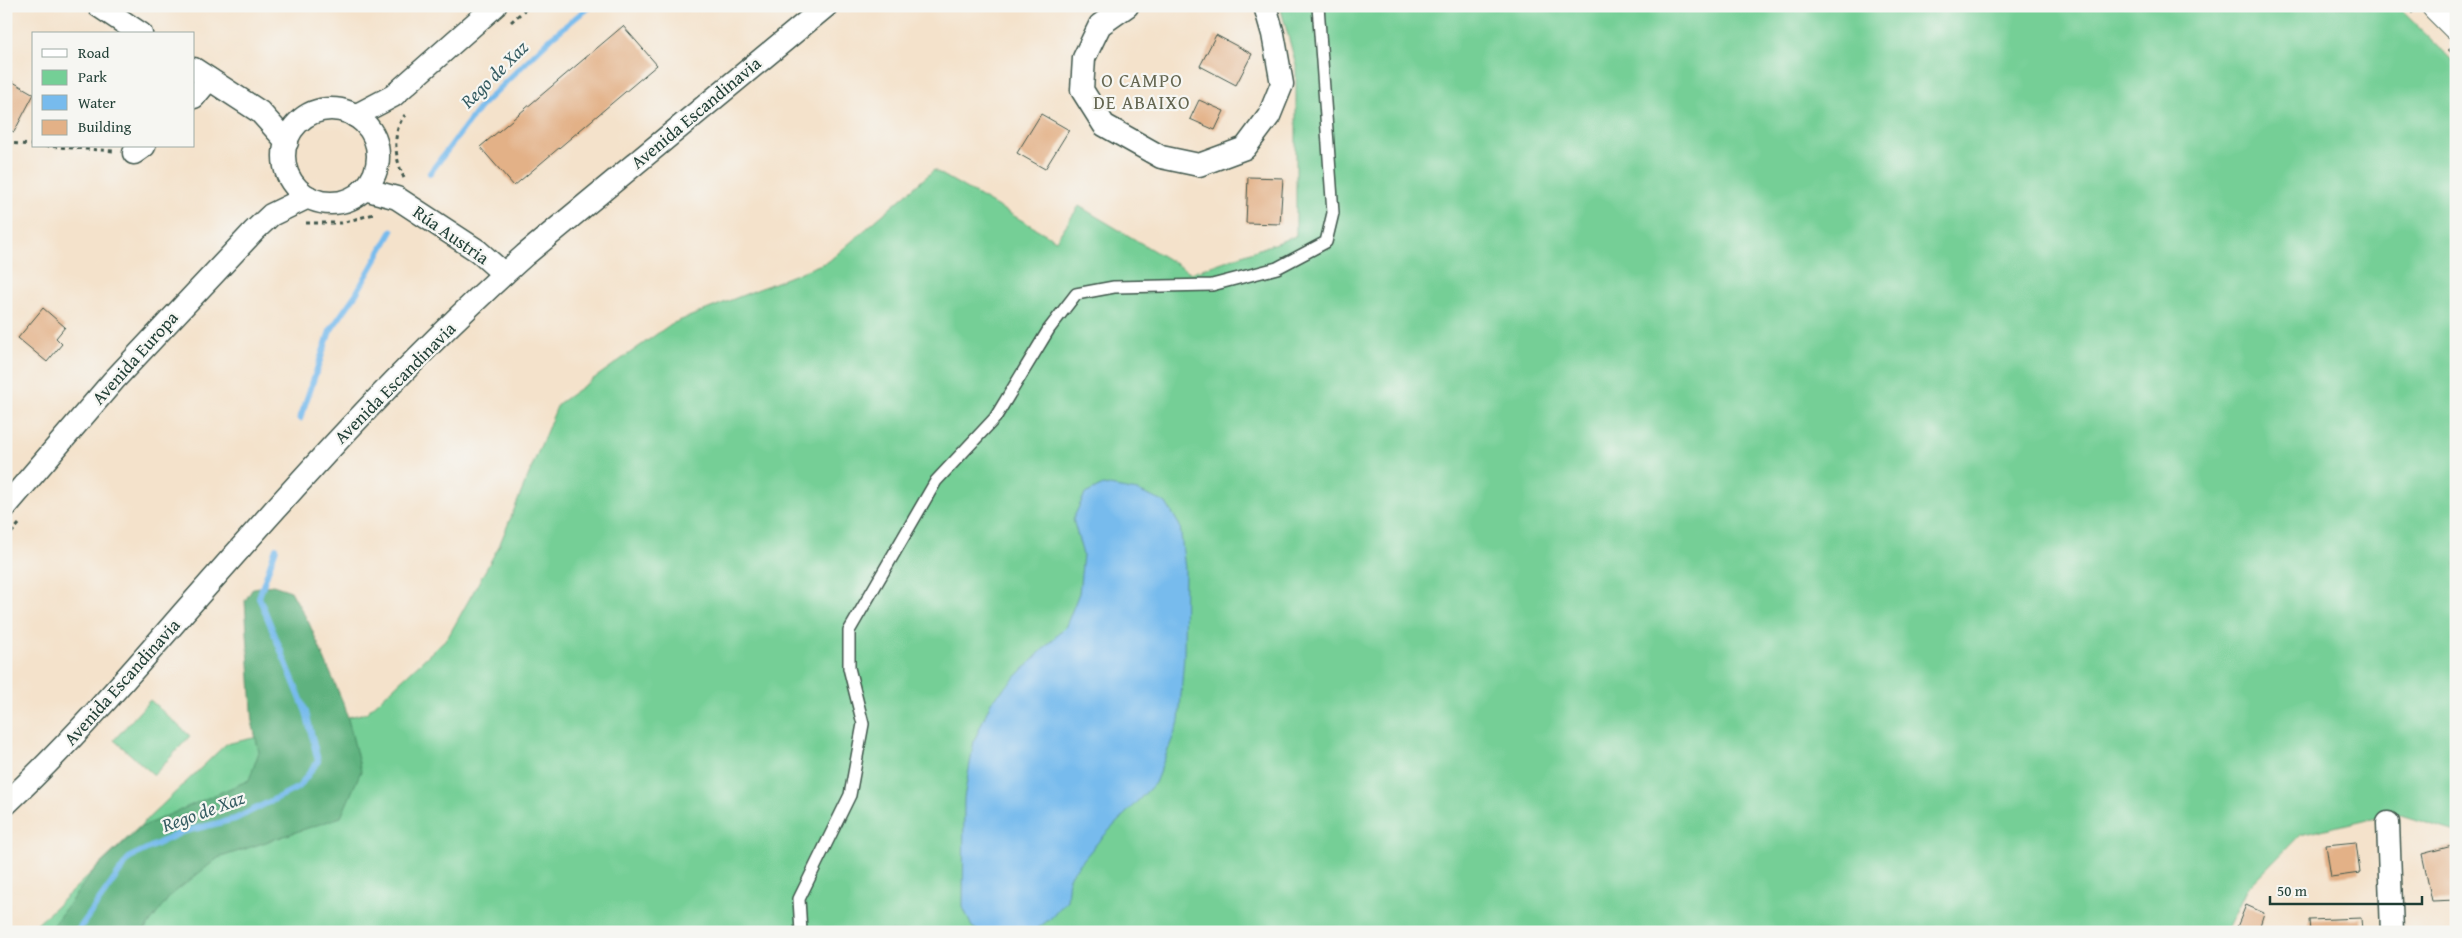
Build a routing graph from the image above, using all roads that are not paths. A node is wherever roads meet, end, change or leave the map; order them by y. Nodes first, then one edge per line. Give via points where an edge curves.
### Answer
1 (99, 6) edge
2 (495, 6) edge
3 (826, 6) edge
4 (1127, 6) edge
5 (1265, 6) edge
6 (1318, 6) edge
7 (2436, 6) edge
8 (2456, 26) edge
9 (137, 32) edge
10 (202, 74) edge
11 (195, 94) edge
12 (260, 112) junction
13 (299, 122) junction
14 (362, 124) junction
15 (287, 142) junction
16 (375, 169) junction
17 (290, 178) junction
18 (364, 190) junction
19 (308, 197) junction
20 (396, 198) junction
21 (271, 215) junction
22 (504, 274) junction
23 (15, 512) edge
24 (6, 804) edge
25 (2388, 823) dead end
26 (801, 932) edge
27 (2392, 932) edge

1 - 9 street
2 - 14 street via 402,102
3 - 22 street, Avenida Escandinavia
4 - 5 street via 1100,25 1084,58 1082,90 1104,125 1161,157 1198,165 1245,148 1269,116 1282,84
6 - 26 lane via 1333,213 1326,242 1277,268 1212,285 1114,288 1076,294 1048,329 995,418 936,481 849,631 849,668 864,724 850,795 798,899
7 - 8 street
10 - 11 street
10 - 12 street
12 - 13 street
12 - 15 street
13 - 14 street via 312,114 331,110
13 - 15 street
14 - 16 street via 378,148
15 - 17 street via 284,161
16 - 18 street
16 - 20 street, Rúa Austria
17 - 19 street
17 - 21 street, Avenida Europa
18 - 19 street via 349,200 337,203 323,203
18 - 20 street, Rúa Austria
19 - 21 street, Avenida Europa
20 - 22 street, Rúa Austria via 478,251
21 - 23 street, Avenida Europa via 114,380
22 - 24 street, Avenida Escandinavia via 337,441 146,659
25 - 27 street

